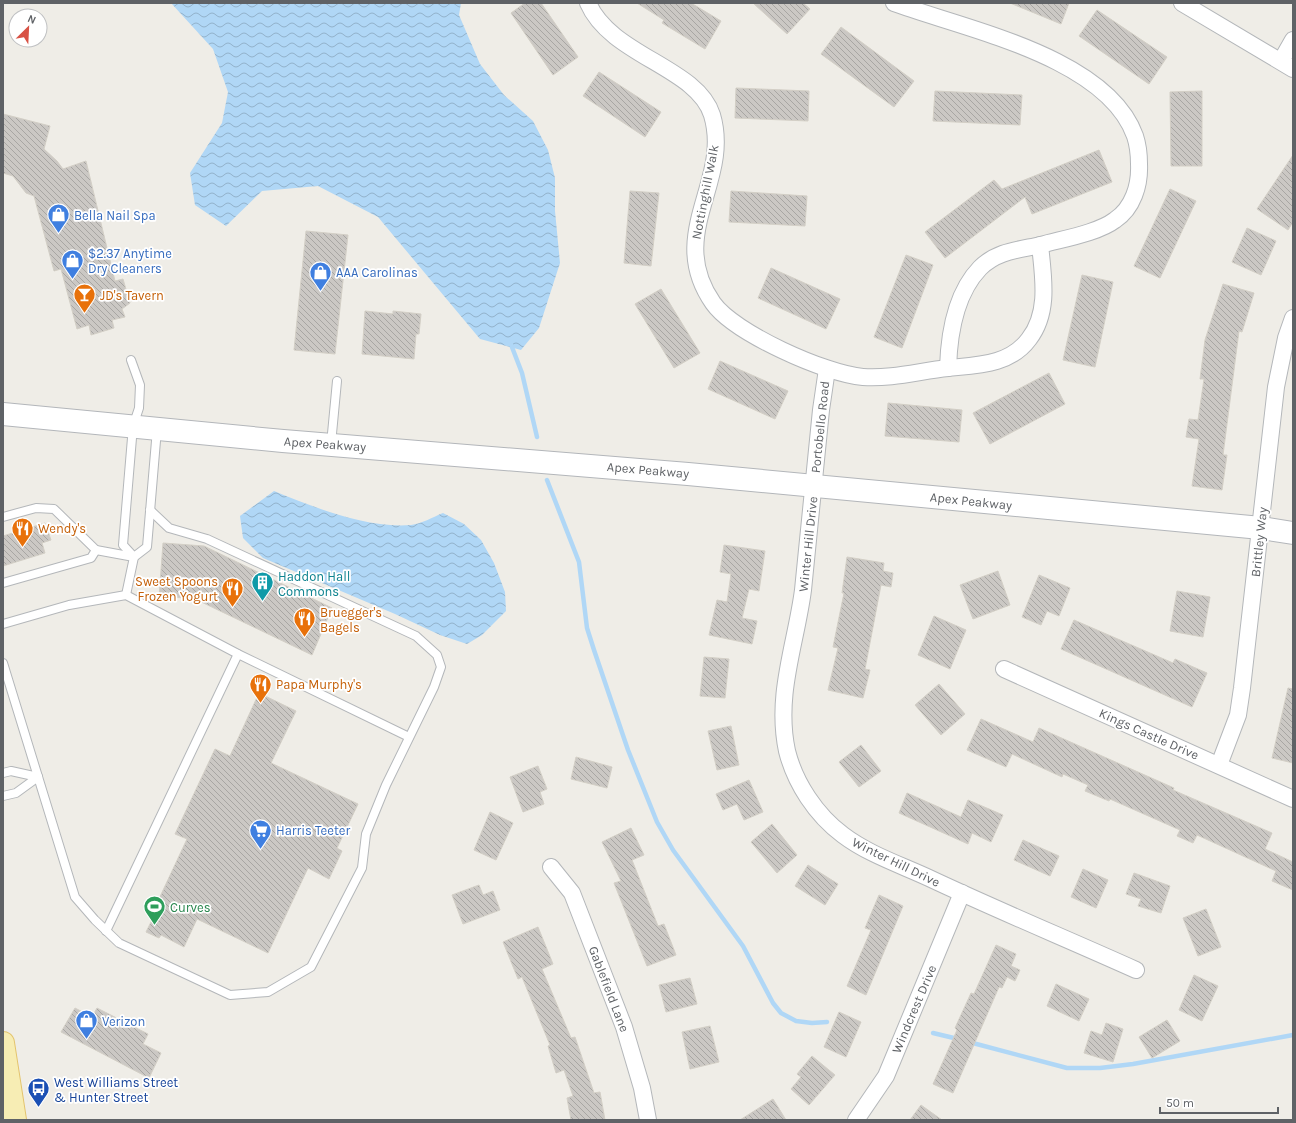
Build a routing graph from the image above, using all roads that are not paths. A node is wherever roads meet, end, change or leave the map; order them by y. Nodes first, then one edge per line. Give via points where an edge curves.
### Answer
1 (588, 3) edge
2 (894, 3) edge
3 (1182, 3) edge
4 (1293, 40) edge
5 (1287, 65) edge
6 (1040, 245) junction
7 (1293, 318) edge
8 (1290, 339) edge
9 (131, 360) dead end
10 (948, 368) junction
11 (827, 370) junction
12 (337, 381) dead end
13 (3, 414) edge
14 (133, 426) junction
15 (157, 428) junction
16 (331, 445) junction
17 (814, 486) junction
18 (150, 510) junction
19 (3, 517) edge
20 (1261, 528) junction
21 (1293, 533) edge
22 (96, 550) junction
23 (134, 557) junction
24 (3, 583) edge
25 (126, 595) junction
26 (3, 624) edge
27 (238, 654) junction
28 (3, 663) edge
29 (1004, 669) dead end
30 (409, 737) junction
31 (1219, 765) junction
32 (3, 773) edge
33 (38, 777) junction
34 (3, 796) edge
35 (1293, 799) edge
36 (551, 867) dead end
37 (962, 893) junction
38 (106, 931) junction
39 (1136, 970) dead end
40 (3, 1043) edge
41 (5, 1070) edge
42 (15, 1120) edge
43 (648, 1120) edge
44 (856, 1120) edge

1 - 11 street, Nottinghill Walk via 592,14 604,28 686,82 709,106 715,130 715,155 694,241 695,263 701,283 713,304 730,321 748,332
2 - 6 street via 1052,58 1106,95 1129,123 1136,138 1139,166 1129,206 1108,224
3 - 5 street
4 - 5 street
6 - 10 street via 1000,254 973,278 954,319 949,341
6 - 10 street via 1044,303 1031,337 1018,352 1004,359 985,365
7 - 8 street, Brittley Way
8 - 20 street, Brittley Way via 1276,386
9 - 14 lane via 140,385 139,408
10 - 11 street, Nottinghill Walk via 866,377
11 - 17 street, Portobello Road
12 - 16 lane
13 - 14 main road, Apex Peakway
14 - 15 main road, Apex Peakway
14 - 23 lane via 123,545
15 - 16 main road, Apex Peakway
15 - 18 lane
16 - 17 main road, Apex Peakway via 579,464
17 - 20 main road, Apex Peakway
17 - 37 street, Winter Hill Drive via 799,620 786,669 784,688 783,717 791,762 799,782 812,802 823,817 844,836 860,846
18 - 23 lane via 147,547
18 - 30 lane via 169,528 207,539 416,636 437,655 441,667
19 - 22 lane via 36,508 54,509
20 - 21 main road, Apex Peakway
20 - 31 street, Brittley Way via 1238,715
22 - 23 lane
22 - 24 lane via 91,558
23 - 25 lane
25 - 26 lane via 70,605
25 - 27 lane
27 - 30 lane
27 - 38 lane
28 - 33 lane
29 - 31 street, Kings Castle Drive
30 - 38 lane via 366,834 362,868 311,967 268,992 230,995 119,943
31 - 35 street, Kings Castle Drive
32 - 33 lane via 11,771
33 - 34 lane via 16,792
33 - 38 lane via 75,897
36 - 43 street, Gablefield Lane via 572,893 624,1027 638,1073
37 - 39 street, Winter Hill Drive
37 - 44 street, Windcrest Drive via 886,1076
40 - 41 main road
41 - 42 main road

